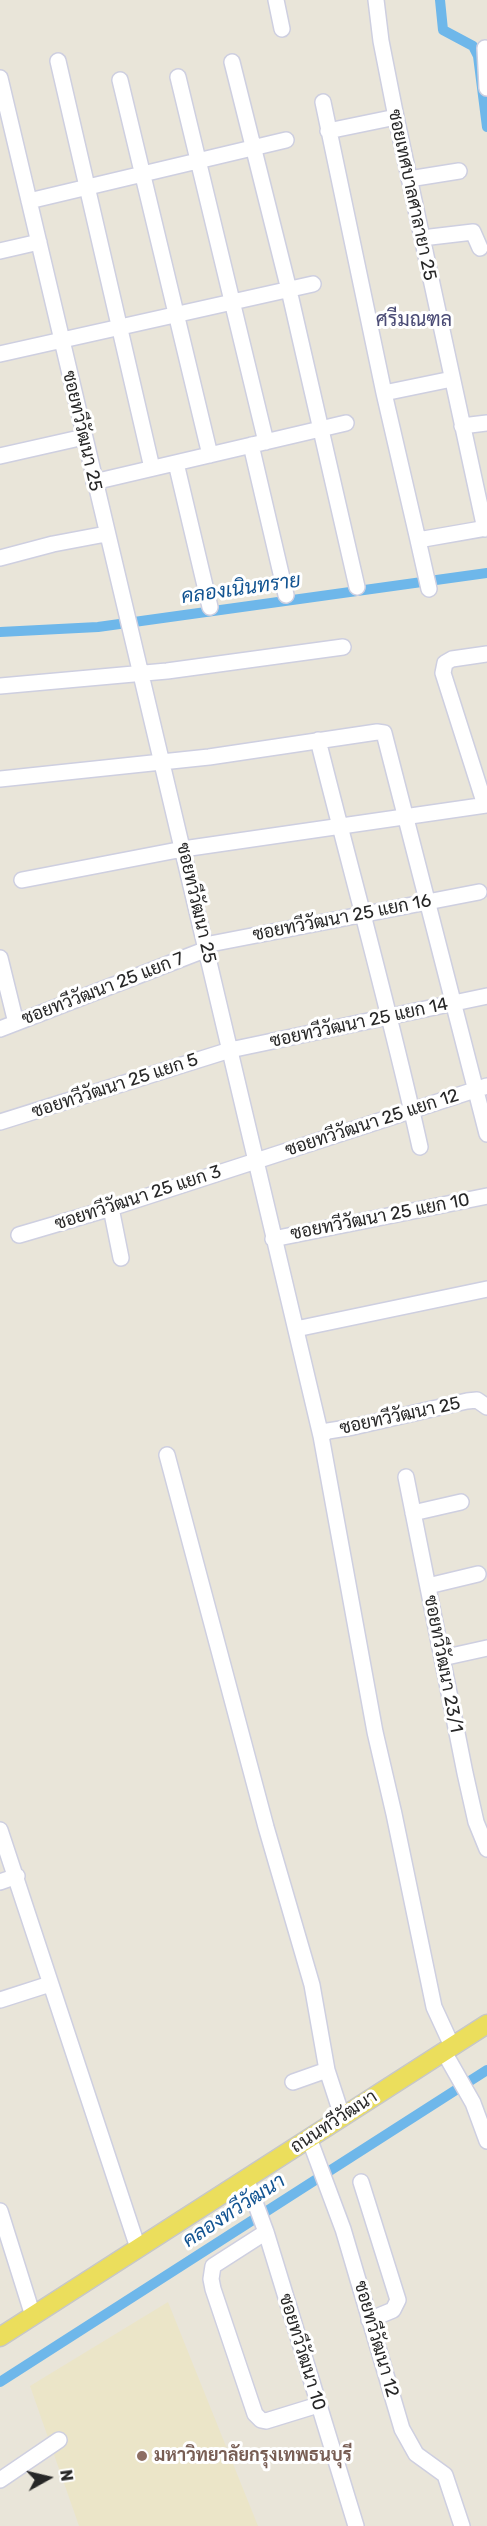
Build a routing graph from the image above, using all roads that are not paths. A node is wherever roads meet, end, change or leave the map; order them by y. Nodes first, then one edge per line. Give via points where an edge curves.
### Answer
1 (276, 0) edge
2 (376, 0) edge
3 (282, 29) dead end
4 (485, 48) dead end
5 (58, 61) dead end
6 (232, 62) dead end
7 (177, 77) dead end
8 (0, 78) edge
9 (120, 80) dead end
10 (487, 88) edge
11 (323, 102) dead end
12 (396, 117) junction
13 (328, 131) junction
14 (286, 140) dead end
15 (253, 148) junction
16 (198, 161) junction
17 (459, 171) dead end
18 (142, 174) junction
19 (409, 179) junction
20 (87, 187) junction
21 (29, 201) junction
22 (422, 238) junction
23 (39, 242) junction
24 (480, 248) dead end
25 (0, 251) edge
26 (313, 284) dead end
27 (289, 290) junction
28 (232, 302) junction
29 (176, 315) junction
30 (120, 328) junction
31 (62, 341) junction
32 (0, 354) edge
33 (452, 379) junction
34 (384, 393) junction
35 (346, 423) dead end
36 (487, 423) edge
37 (462, 426) junction
38 (321, 429) junction
39 (84, 437) junction
40 (259, 444) junction
41 (210, 455) junction
42 (0, 456) edge
43 (176, 463) junction
44 (152, 468) junction
45 (94, 482) junction
46 (486, 529) edge
47 (106, 534) junction
48 (418, 540) junction
49 (0, 558) edge
50 (428, 585) dead end
51 (357, 586) dead end
52 (286, 595) dead end
53 (210, 607) dead end
54 (343, 647) dead end
55 (487, 654) edge
56 (141, 672) junction
57 (0, 686) edge
58 (318, 740) junction
59 (162, 761) junction
60 (0, 779) edge
61 (486, 805) edge
62 (406, 817) junction
63 (340, 828) junction
64 (183, 849) junction
65 (22, 880) dead end
66 (479, 892) dead end
67 (427, 902) junction
68 (362, 915) junction
69 (206, 947) junction
70 (0, 958) edge
71 (487, 996) edge
72 (454, 1003) junction
73 (390, 1016) junction
74 (16, 1023) junction
75 (0, 1029) edge
76 (230, 1050) junction
77 (481, 1088) edge
78 (412, 1109) junction
79 (0, 1122) edge
80 (487, 1134) edge
81 (420, 1147) dead end
82 (256, 1159) junction
83 (487, 1196) edge
84 (111, 1208) junction
85 (19, 1235) dead end
86 (273, 1239) junction
87 (120, 1258) dead end
88 (487, 1288) edge
89 (296, 1329) junction
90 (484, 1401) edge
91 (321, 1436) junction
92 (167, 1455) dead end
93 (406, 1477) dead end
94 (461, 1502) dead end
95 (413, 1513) junction
96 (478, 1574) dead end
97 (428, 1586) junction
98 (487, 1648) edge
99 (442, 1658) junction
100 (0, 1830) edge
101 (487, 1849) edge
102 (17, 1876) junction
103 (0, 1882) edge
104 (50, 1984) junction
105 (0, 2000) edge
106 (487, 2024) edge
107 (448, 2049) junction
108 (327, 2070) junction
109 (293, 2082) dead end
110 (342, 2116) junction
111 (309, 2138) junction
112 (487, 2141) edge
113 (246, 2178) junction
114 (360, 2182) dead end
115 (0, 2211) edge
116 (265, 2230) junction
117 (138, 2248) junction
118 (33, 2316) junction
119 (369, 2320) junction
120 (0, 2337) edge
121 (318, 2405) junction
122 (59, 2440) dead end
123 (0, 2480) edge
124 (356, 2526) edge
125 (462, 2526) edge

1 - 3 street
2 - 12 street, ซอยเทศบาลศาลายา 25
4 - 10 street
5 - 20 street
6 - 15 street
7 - 16 street
8 - 21 street, ซอยทวีวัฒนา 25
9 - 18 street
11 - 13 street
12 - 13 street
12 - 19 street, ซอยเทศบาลศาลายา 25
13 - 34 street
14 - 15 street
15 - 16 street
15 - 27 street
16 - 18 street
16 - 28 street
17 - 19 street
18 - 20 street
18 - 29 street
19 - 22 street, ซอยเทศบาลศาลายา 25
20 - 21 street
20 - 30 street
21 - 23 street, ซอยทวีวัฒนา 25
22 - 24 street via 473,232
22 - 33 street, ซอยเทศบาลศาลายา 25
23 - 25 street
23 - 31 street, ซอยทวีวัฒนา 25
26 - 27 street
27 - 28 street
27 - 38 street
28 - 29 street
28 - 40 street
29 - 30 street
29 - 41 street
30 - 31 street
30 - 44 street
31 - 32 street
31 - 39 street, ซอยทวีวัฒนา 25
33 - 34 street
33 - 37 street, ซอยเทศบาลศาลายา 25
34 - 48 street
35 - 38 street
36 - 37 street
37 - 46 street, ซอยเทศบาลศาลายา 25
38 - 40 street
38 - 51 street
39 - 42 street
39 - 45 street, ซอยทวีวัฒนา 25
40 - 41 street
40 - 52 street
41 - 43 street
43 - 44 street
43 - 53 street
44 - 45 street
45 - 47 street, ซอยทวีวัฒนา 25
46 - 48 street
47 - 49 street
47 - 56 street, ซอยทวีวัฒนา 25
48 - 50 street
54 - 56 street
55 - 61 street via 452,659 445,663 443,673
56 - 57 street
56 - 59 street, ซอยทวีวัฒนา 25
58 - 59 street
58 - 62 street via 384,733
58 - 63 street
59 - 60 street
59 - 64 street, ซอยทวีวัฒนา 25
61 - 62 street
62 - 63 street
62 - 67 street
63 - 64 street
63 - 68 street
64 - 65 street
64 - 69 street, ซอยทวีวัฒนา 25
66 - 67 street, ซอยทวีวัฒนา 25 แยก 16
67 - 68 street, ซอยทวีวัฒนา 25 แยก 16
67 - 72 street
68 - 69 street, ซอยทวีวัฒนา 25 แยก 16
68 - 73 street
69 - 74 street, ซอยทวีวัฒนา 25 แยก 7
69 - 76 street, ซอยทวีวัฒนา 25
70 - 74 street
71 - 72 street, ซอยทวีวัฒนา 25 แยก 14
72 - 73 street, ซอยทวีวัฒนา 25 แยก 14
72 - 77 street
73 - 76 street, ซอยทวีวัฒนา 25 แยก 14
73 - 78 street
74 - 75 street, ซอยทวีวัฒนา 25 แยก 7
76 - 79 street, ซอยทวีวัฒนา 25 แยก 5
76 - 82 street, ซอยทวีวัฒนา 25
77 - 78 street, ซอยทวีวัฒนา 25 แยก 12
77 - 80 street
78 - 81 street
78 - 82 street, ซอยทวีวัฒนา 25 แยก 12
82 - 84 street, ซอยทวีวัฒนา 25 แยก 3
82 - 86 street, ซอยทวีวัฒนา 25
83 - 86 street, ซอยทวีวัฒนา 25 แยก 10
84 - 85 street, ซอยทวีวัฒนา 25 แยก 3
84 - 87 street
86 - 89 street, ซอยทวีวัฒนา 25
88 - 89 street
89 - 91 street, ซอยทวีวัฒนา 25
90 - 91 street, ซอยทวีวัฒนา 25 via 328,1431
91 - 107 street via 375,1732 434,2007
92 - 108 street via 312,1985
93 - 95 street, ซอยทวีวัฒนา 23/1
94 - 95 street
95 - 97 street, ซอยทวีวัฒนา 23/1
96 - 97 street
97 - 99 street, ซอยทวีวัฒนา 23/1
98 - 99 street
99 - 101 street, ซอยทวีวัฒนา 23/1 via 476,1822
100 - 102 street
102 - 103 street
102 - 104 street
104 - 105 street
104 - 117 street
106 - 107 main road, ถนนทวีวัฒนา
107 - 110 main road, ถนนทวีวัฒนา
107 - 112 street
108 - 109 street
108 - 110 street
110 - 111 main road, ถนนทวีวัฒนา
111 - 113 main road, ถนนทวีวัฒนา
111 - 119 street, ซอยทวีวัฒนา 12 via 343,2229
113 - 116 street, ซอยทวีวัฒนา 10
113 - 117 main road, ถนนทวีวัฒนา
114 - 119 street via 398,2300 393,2310
115 - 118 street
116 - 121 street, ซอยทวีวัฒนา 10
116 - 121 street via 213,2266 213,2289 255,2414 261,2420 276,2420
117 - 118 main road, ถนนทวีวัฒนา
118 - 120 main road, ถนนทวีวัฒนา
119 - 125 street, ซอยทวีวัฒนา 12 via 402,2429 416,2454 445,2475
121 - 124 street, ซอยทวีวัฒนา 10
122 - 123 street

